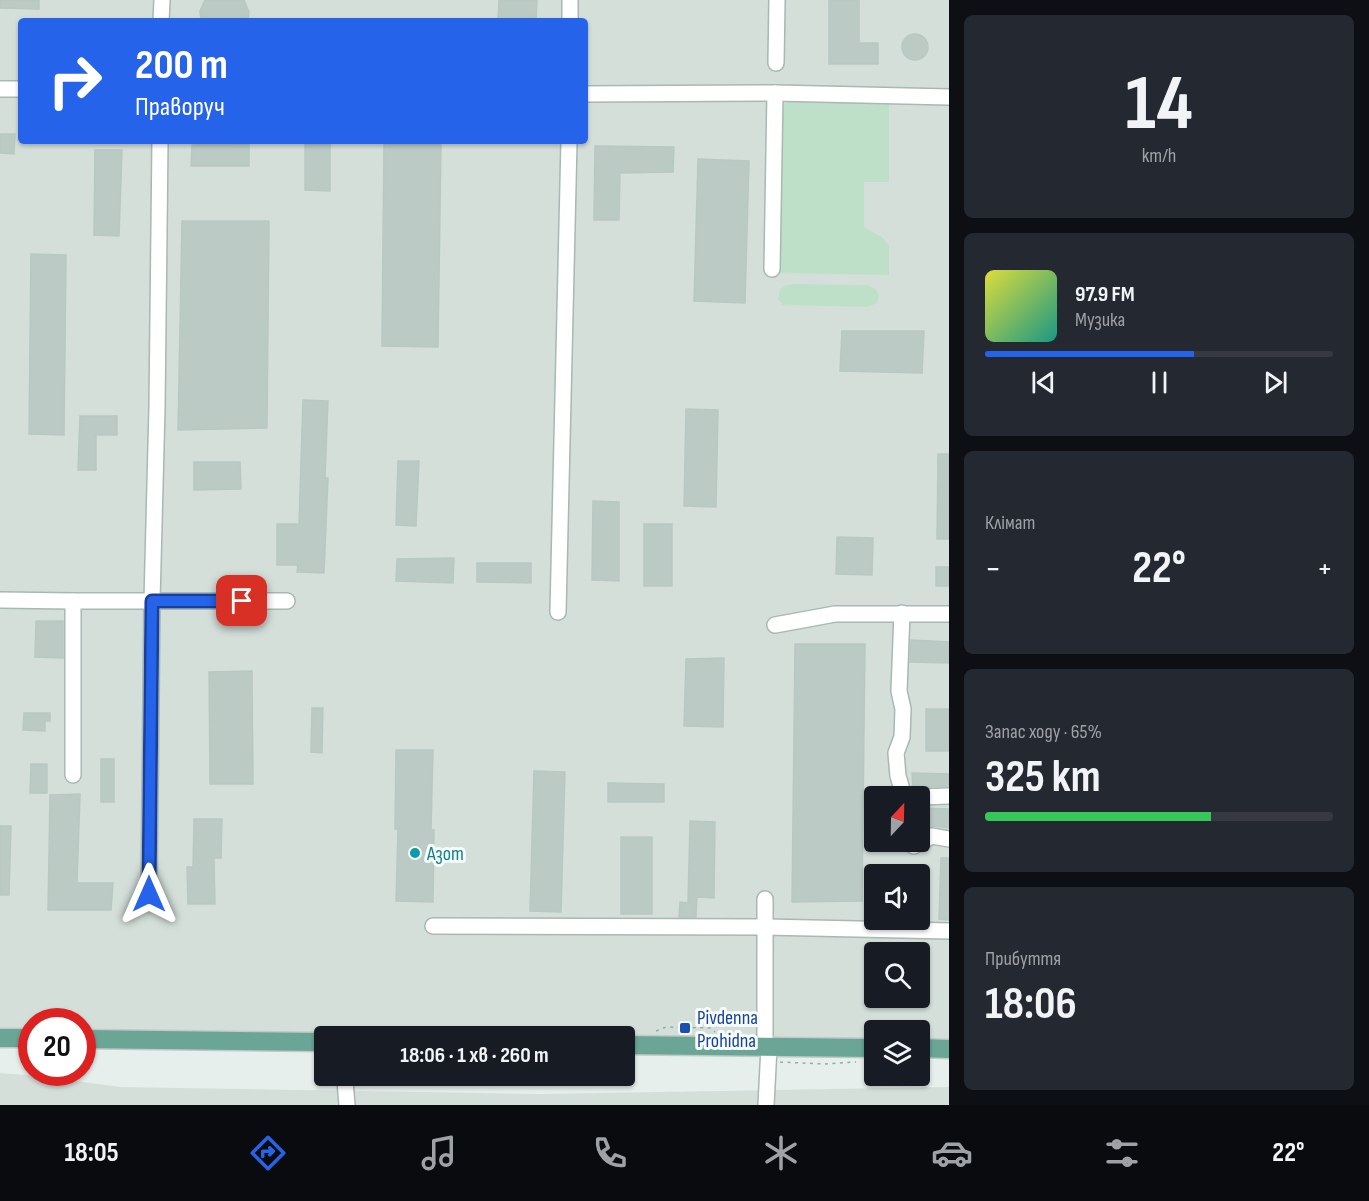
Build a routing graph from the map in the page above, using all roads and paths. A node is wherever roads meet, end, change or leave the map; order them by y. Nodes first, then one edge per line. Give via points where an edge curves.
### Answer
1 (162, 0) edge
2 (570, 0) edge
3 (777, 0) edge
4 (161, 18) edge
5 (570, 18) edge
6 (776, 63) dead end
7 (0, 88) edge
8 (18, 89) edge
9 (775, 93) junction
10 (588, 94) edge
11 (949, 98) edge
12 (160, 144) edge
13 (569, 144) edge
14 (772, 269) dead end
15 (0, 600) edge
16 (152, 601) junction
17 (287, 601) dead end
18 (73, 602) junction
19 (558, 612) dead end
20 (902, 613) junction
21 (949, 614) edge
22 (775, 625) dead end
23 (73, 775) dead end
24 (901, 786) edge
25 (949, 796) edge
26 (930, 797) edge
27 (930, 837) edge
28 (949, 839) edge
29 (149, 894) dead end
30 (765, 899) dead end
31 (433, 926) dead end
32 (765, 927) junction
33 (949, 932) edge
34 (666, 1028) dead end
35 (650, 1032) dead end
36 (314, 1036) edge
37 (0, 1038) edge
38 (18, 1038) edge
39 (96, 1039) edge
40 (635, 1040) edge
41 (767, 1047) junction
42 (864, 1048) edge
43 (930, 1048) edge
44 (949, 1049) edge
45 (345, 1086) edge
46 (347, 1105) edge
47 (766, 1105) edge

1 - 4 lane
2 - 5 lane
3 - 6 lane
7 - 8 lane
9 - 10 lane
9 - 11 lane
9 - 14 lane
12 - 16 lane
13 - 19 lane
15 - 18 lane
16 - 17 lane
16 - 18 lane
16 - 29 lane
18 - 23 lane
20 - 21 lane
20 - 22 lane via 835,614
20 - 24 lane via 902,737 896,753
25 - 26 lane
27 - 28 lane
30 - 32 lane
31 - 32 lane
32 - 33 lane
32 - 41 lane
34 - 35 path
36 - 39 main road
37 - 38 main road
40 - 41 main road
41 - 42 main road
41 - 47 lane
43 - 44 main road
45 - 46 lane

